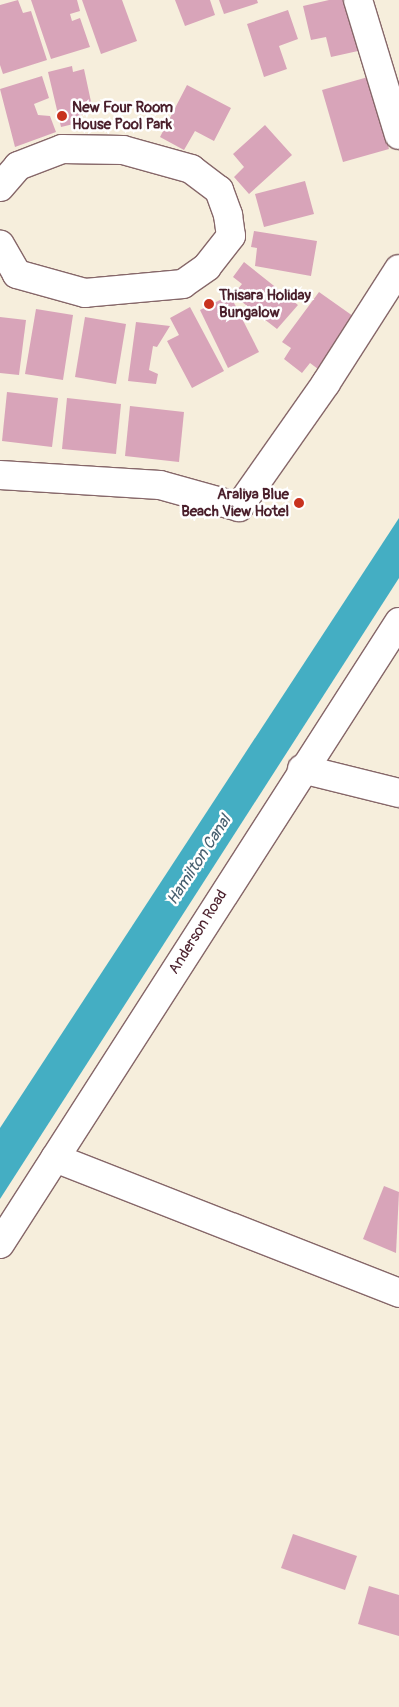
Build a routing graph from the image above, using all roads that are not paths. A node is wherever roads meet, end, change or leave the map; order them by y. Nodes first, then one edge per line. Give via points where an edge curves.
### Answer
1 (358, 0) edge
2 (399, 135) edge
3 (0, 187) edge
4 (0, 244) edge
5 (399, 269) edge
6 (8, 281) edge
7 (0, 475) edge
8 (399, 622) edge
9 (302, 769) junction
10 (399, 793) edge
11 (55, 1158) junction
12 (0, 1244) edge
13 (399, 1293) edge

1 - 2 street
3 - 6 street via 18,166 62,149 122,150 191,169 219,190 231,236 207,267 183,284 85,292
4 - 6 street
5 - 7 street via 326,383 239,507 160,485
8 - 9 street, Anderson Road
9 - 10 street
9 - 11 street, Anderson Road
11 - 12 street, Anderson Road
11 - 13 street

